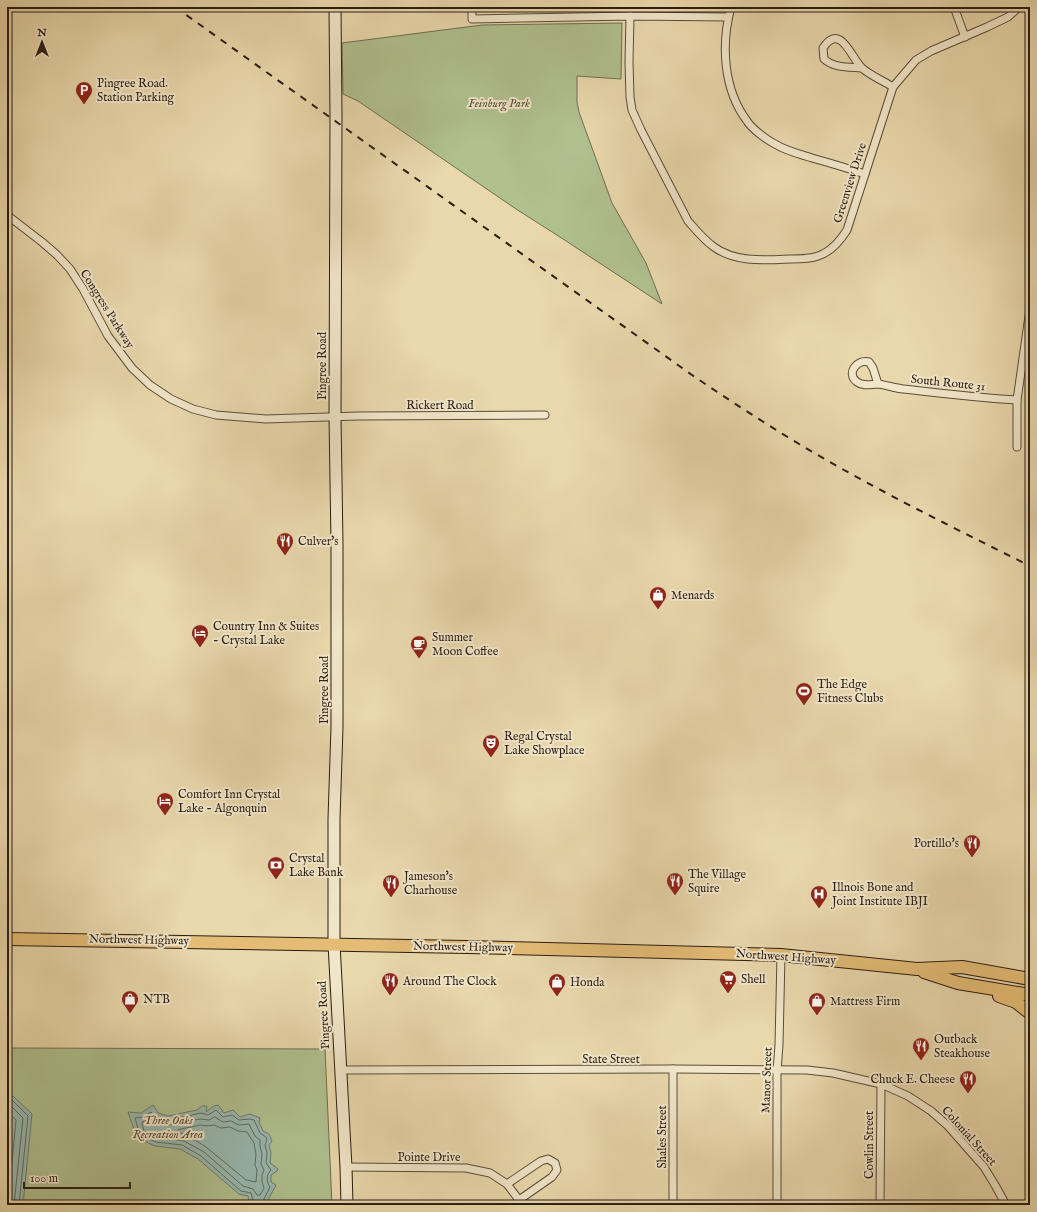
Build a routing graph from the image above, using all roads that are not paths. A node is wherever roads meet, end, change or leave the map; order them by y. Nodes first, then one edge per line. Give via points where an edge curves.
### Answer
1 (335, 7) edge
2 (472, 7) edge
3 (731, 7) edge
4 (954, 7) edge
5 (1019, 7) edge
6 (630, 16) junction
7 (728, 18) junction
8 (965, 37) junction
9 (861, 68) junction
10 (893, 87) junction
11 (865, 174) junction
12 (7, 215) edge
13 (1030, 309) edge
14 (878, 384) dead end
15 (1017, 400) junction
16 (545, 415) dead end
17 (335, 417) junction
18 (1017, 447) dead end
19 (7, 939) edge
20 (334, 944) junction
21 (781, 955) junction
22 (918, 969) junction
23 (1030, 979) edge
24 (958, 983) junction
25 (1030, 996) edge
26 (1030, 1014) edge
27 (673, 1069) junction
28 (340, 1070) junction
29 (777, 1071) junction
30 (880, 1084) junction
31 (346, 1167) junction
32 (507, 1184) junction
33 (519, 1202) edge
34 (347, 1205) edge
35 (673, 1205) edge
36 (777, 1205) edge
37 (880, 1205) edge
38 (1006, 1205) edge

1 - 17 street, Pingree Road
2 - 6 street via 472,19
3 - 7 street
4 - 8 street
5 - 8 street, Greenview Drive via 1008,17
6 - 7 street
6 - 11 street, Greenview Drive via 632,110 688,221 714,248 731,256 749,260 818,256 839,242 847,230
7 - 11 street via 725,49 727,73 733,97 747,122 775,144 795,153
8 - 10 street, Greenview Drive via 916,60
9 - 9 street via 841,40 831,39 822,48 824,59 829,64
9 - 10 street
10 - 11 street, Greenview Drive
12 - 17 street, Congress Parkway via 66,264 83,289 108,336 132,368 150,385 171,399 193,409 216,415 266,419
13 - 15 street
14 - 15 street, South Route 31 via 893,388
15 - 18 street
16 - 17 street, Rickert Road
17 - 20 street, Pingree Road via 337,727
19 - 20 main road, Northwest Highway
20 - 21 main road, Northwest Highway
20 - 28 street, Pingree Road
21 - 22 main road, Northwest Highway
21 - 29 street, Manor Street
22 - 23 main road, Northwest Highway via 962,967
22 - 24 main road, Northwest Highway
24 - 25 main road, Northwest Highway
24 - 26 main road via 1016,1002
27 - 28 street, State Street
27 - 29 street, State Street
27 - 35 street, Shales Street
28 - 31 street, Pingree Road
29 - 30 street, State Street via 807,1070 833,1073
29 - 36 street, Manor Street
30 - 37 street, Cowlin Street
30 - 38 street, Colonial Street via 908,1096 931,1111 947,1126 984,1167
31 - 32 street, Pointe Drive via 466,1168 490,1173
31 - 34 street, Pingree Road
32 - 33 street, Pointe Drive
32 - 33 street, Pointe Drive via 541,1161 548,1159 554,1163 557,1170 552,1177

